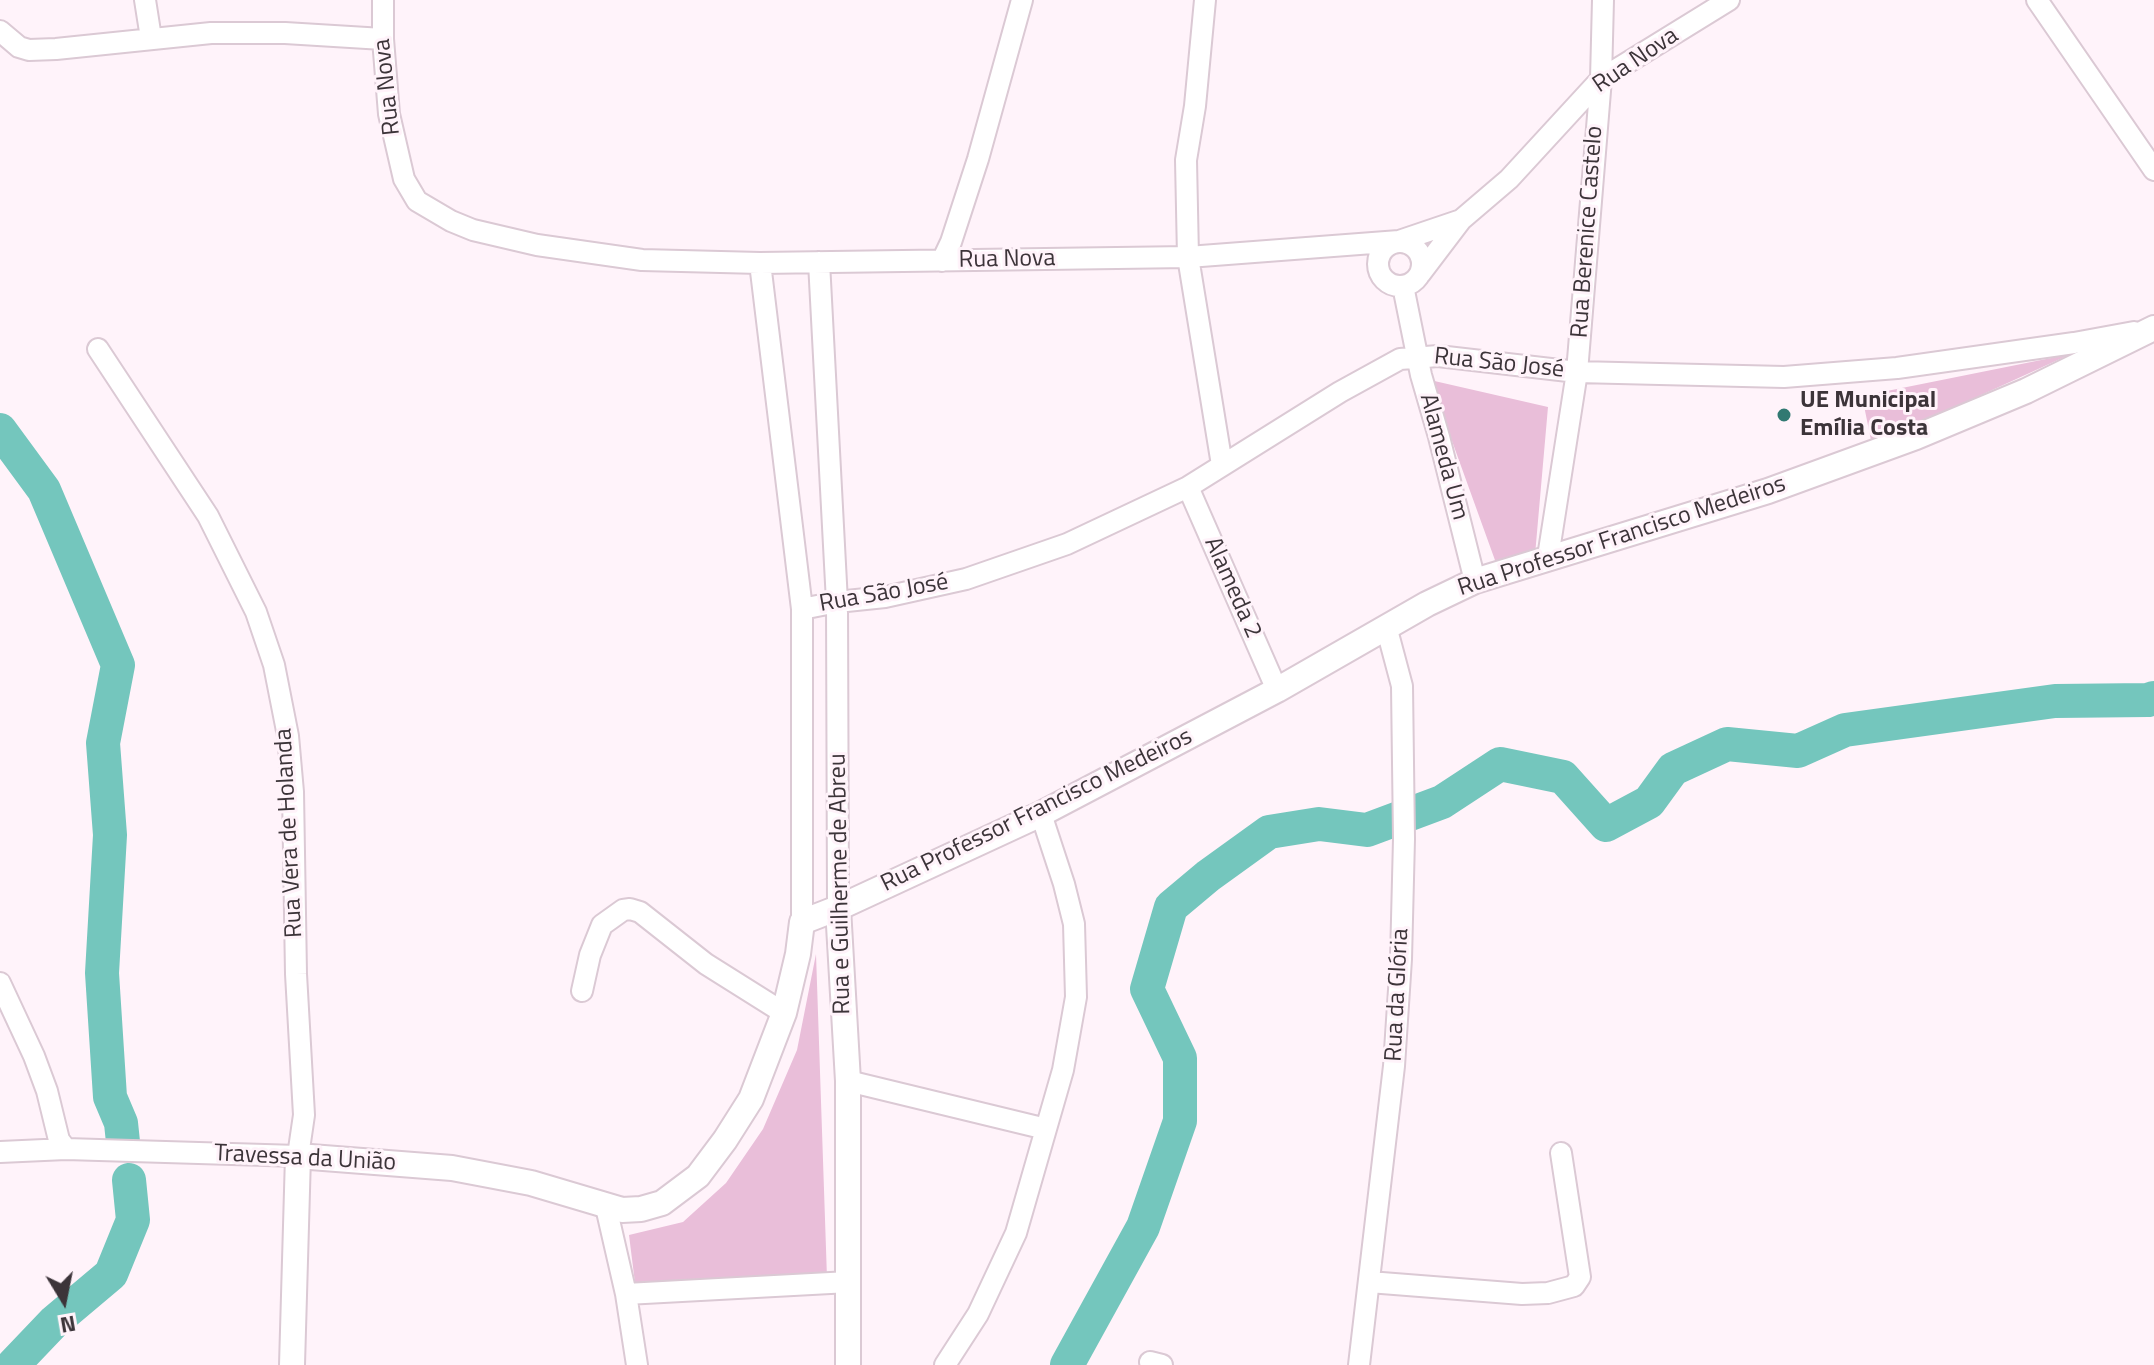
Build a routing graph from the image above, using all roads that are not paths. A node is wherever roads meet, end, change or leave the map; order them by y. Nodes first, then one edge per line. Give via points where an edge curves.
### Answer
1 (145, 0) edge
2 (383, 0) edge
3 (1022, 0) edge
4 (1205, 0) edge
5 (1603, 0) edge
6 (1729, 0) edge
7 (2037, 0) edge
8 (0, 31) edge
9 (151, 38) junction
10 (383, 39) junction
11 (1601, 79) junction
12 (2154, 170) edge
13 (1461, 220) junction
14 (1399, 241) junction
15 (1357, 244) junction
16 (1188, 257) junction
17 (942, 261) junction
18 (819, 262) junction
19 (760, 263) junction
20 (1380, 273) junction
21 (1420, 274) junction
22 (1403, 286) junction
23 (2154, 328) edge
24 (98, 349) dead end
25 (1417, 356) junction
26 (1577, 372) junction
27 (1222, 465) junction
28 (1188, 487) junction
29 (1548, 557) junction
30 (1475, 581) junction
31 (837, 602) junction
32 (802, 609) junction
33 (1386, 626) junction
34 (1277, 690) junction
35 (1041, 814) junction
36 (838, 908) junction
37 (802, 922) junction
38 (0, 983) edge
39 (582, 991) dead end
40 (784, 1013) junction
41 (848, 1081) junction
42 (1046, 1129) junction
43 (66, 1149) junction
44 (0, 1152) edge
45 (1561, 1153) dead end
46 (298, 1156) junction
47 (606, 1207) junction
48 (849, 1282) junction
49 (1369, 1282) junction
50 (626, 1294) junction
51 (292, 1365) edge
52 (637, 1365) edge
53 (848, 1365) edge
54 (945, 1365) edge
55 (1359, 1365) edge

1 - 9 street
2 - 10 street, Rua Nova
3 - 17 street via 978,159
4 - 16 street via 1186,160
5 - 11 street, Rua Berenice Castelo
6 - 11 street, Rua Nova
7 - 12 street
8 - 9 street via 29,50
9 - 10 street via 252,32
10 - 19 street, Rua Nova via 395,148 404,179 417,201 432,211 473,230 577,252 642,260
11 - 13 street, Rua Nova via 1509,179
11 - 26 street, Rua Berenice Castelo
13 - 14 street, Rua Nova
13 - 21 street
14 - 15 street, Rua Nova
14 - 20 street via 1382,252
14 - 21 street via 1419,253
15 - 16 street, Rua Nova
15 - 20 street
16 - 17 street, Rua Nova
16 - 27 street
17 - 18 street, Rua Nova
18 - 19 street, Rua Nova
18 - 31 street, Rua e Guilherme de Abreu
19 - 32 street, Rua e Guilherme de Abreu
20 - 22 street via 1389,284
21 - 22 street
22 - 25 street, Alameda Um
23 - 26 street, Rua São José via 1837,373 1717,377
23 - 29 street, Rua Professor Francisco Medeiros via 1916,437 1768,491
24 - 46 street, Rua Vera de Holanda via 208,516 256,612 274,665 293,792 304,1115
25 - 26 street, Rua São José
25 - 27 street, Rua São José via 1373,372
25 - 30 street, Alameda Um
26 - 29 street, Rua Berenice Castelo
27 - 28 street, Rua São José
28 - 31 street, Rua São José via 1013,565 926,589
28 - 34 street, Alameda 2
29 - 30 street, Rua Professor Francisco Medeiros
30 - 33 street, Rua Professor Francisco Medeiros
31 - 32 street, Rua São José
31 - 36 street, Rua e Guilherme de Abreu
32 - 37 street, Rua e Guilherme de Abreu
33 - 34 street, Rua Professor Francisco Medeiros
33 - 49 street, Rua da Glória via 1402,686 1404,839 1398,1029
34 - 35 street, Rua Professor Francisco Medeiros
35 - 36 street, Rua Professor Francisco Medeiros
35 - 42 street via 1068,897 1076,964 1070,1032
36 - 37 street, Rua Professor Francisco Medeiros
36 - 41 street, Rua e Guilherme de Abreu
37 - 40 street, Rua e Guilherme de Abreu
38 - 43 street via 34,1056
39 - 40 street via 602,925 630,909
40 - 47 street, Rua e Guilherme de Abreu via 751,1099 698,1176 662,1203 641,1209
41 - 42 street
41 - 48 street, Rua e Guilherme de Abreu
42 - 54 street via 1016,1233 978,1314
43 - 44 street, Travessa da União
43 - 46 street, Travessa da União
45 - 49 street via 1580,1277 1574,1286 1522,1294
46 - 47 street, Travessa da União via 452,1168 531,1183
46 - 51 street, Rua Vera de Holanda
47 - 50 street
48 - 50 street
48 - 53 street, Rua e Guilherme de Abreu
49 - 55 street, Rua da Glória
50 - 52 street

